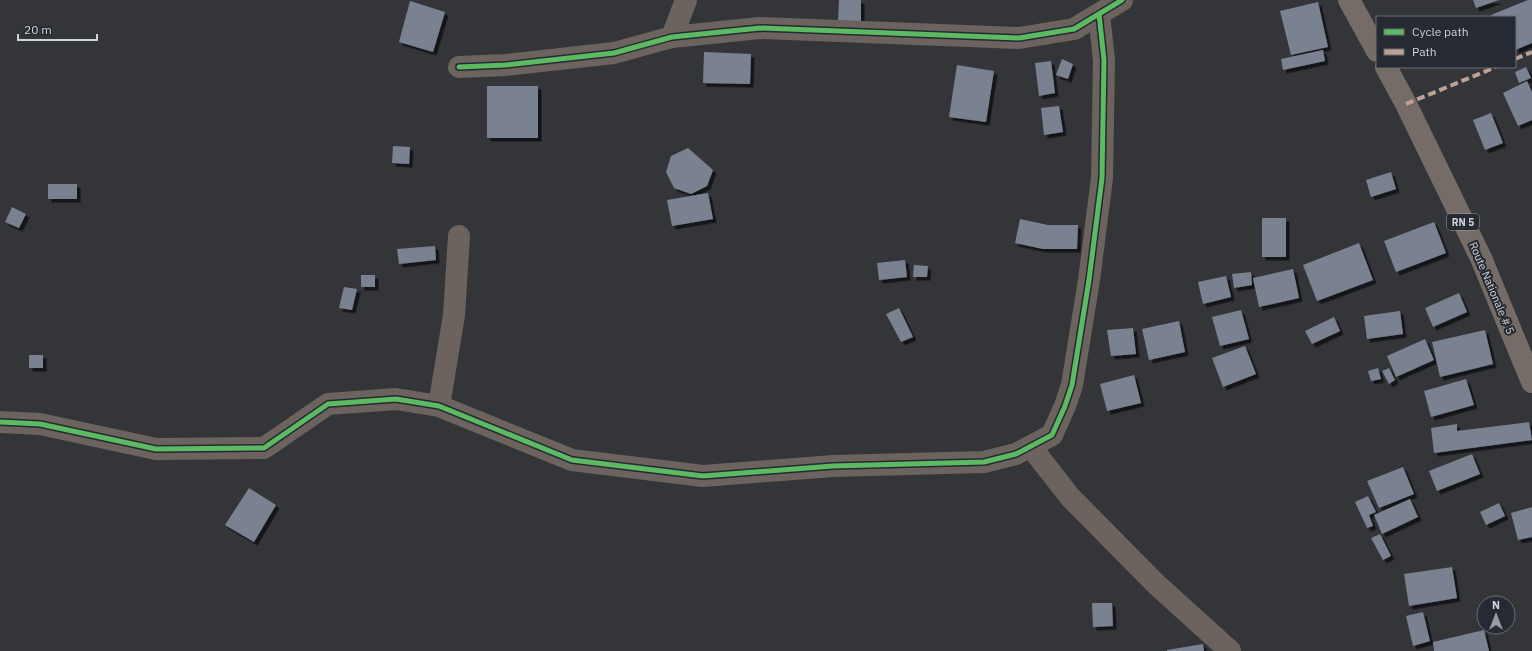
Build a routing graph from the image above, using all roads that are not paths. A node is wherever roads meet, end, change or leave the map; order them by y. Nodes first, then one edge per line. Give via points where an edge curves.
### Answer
1 (686, 0) edge
2 (1122, 0) edge
3 (1349, 0) edge
4 (1099, 14) junction
5 (672, 37) junction
6 (1376, 49) edge
7 (459, 67) dead end
8 (1387, 68) edge
9 (459, 236) dead end
10 (1532, 382) edge
11 (439, 406) junction
12 (0, 422) edge
13 (1031, 447) junction
14 (1230, 651) edge

1 - 5 street
2 - 4 street
3 - 6 main road
4 - 5 street via 1074,29 1019,38 760,28
4 - 13 street via 1104,60 1102,178 1089,280 1072,385 1065,406 1052,434
5 - 7 street via 614,53 506,65
8 - 10 main road, Route Nationale # 5 / RN 5 via 1481,258
9 - 11 street via 454,315
11 - 12 street via 396,399 328,404 264,448 156,449 40,424
11 - 13 street via 572,460 702,476 833,466 984,462 1016,454
13 - 14 street via 1070,497 1156,584

